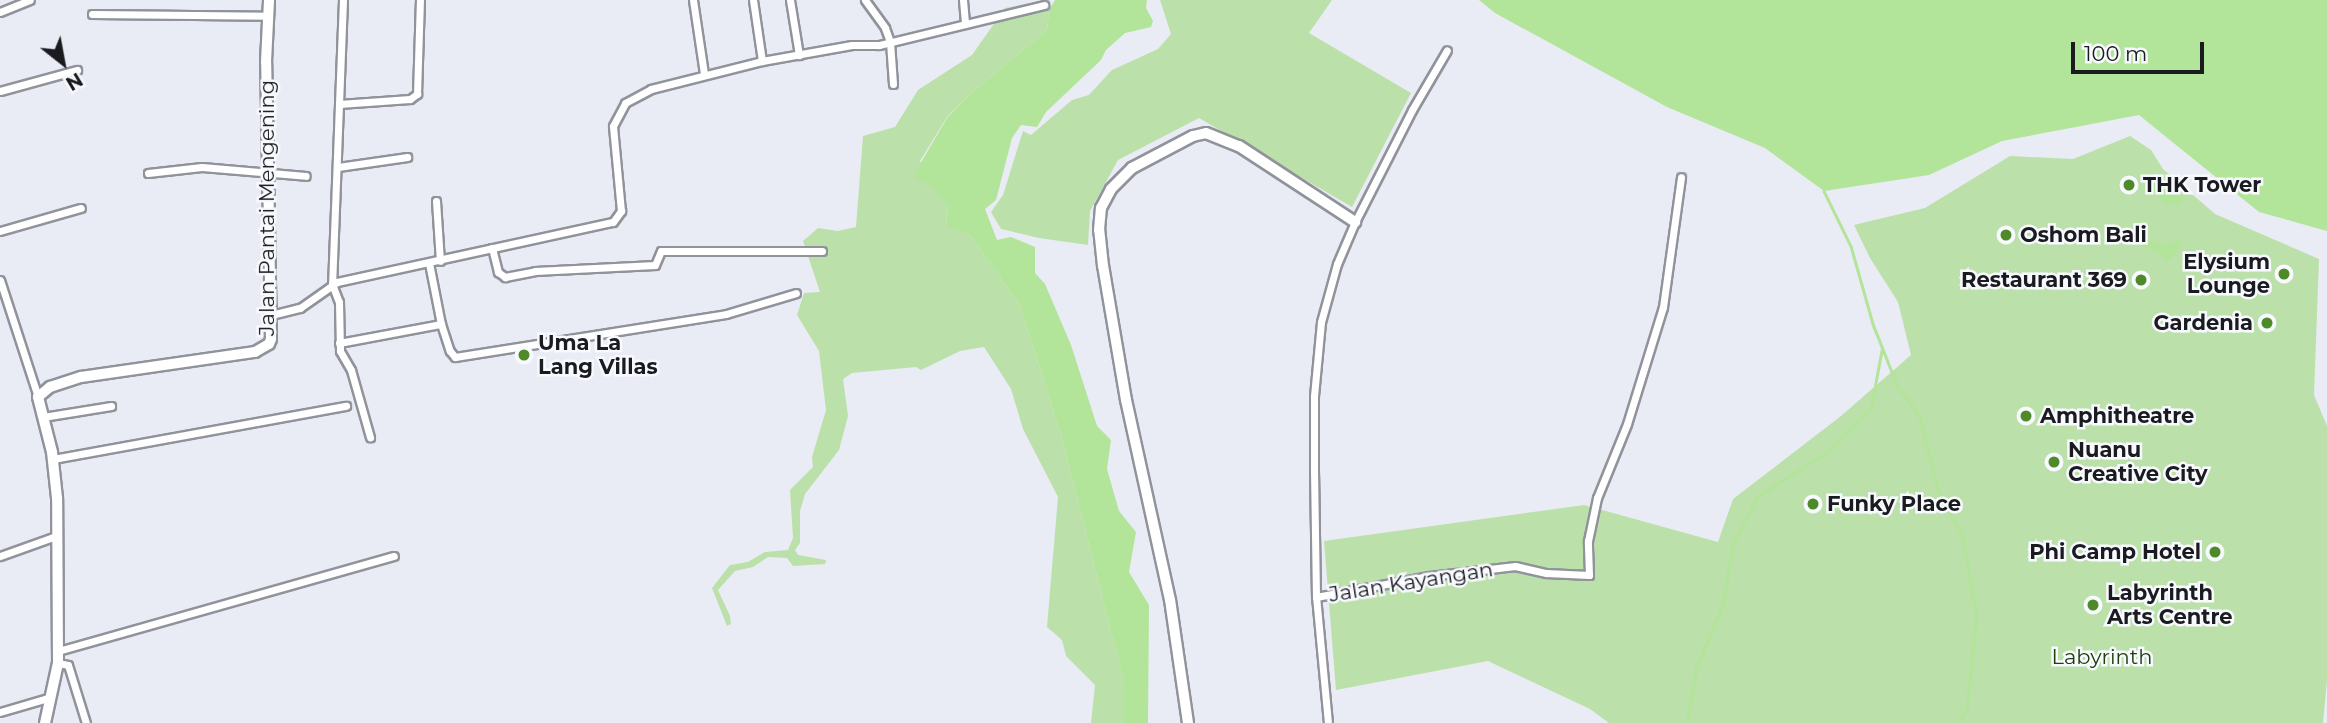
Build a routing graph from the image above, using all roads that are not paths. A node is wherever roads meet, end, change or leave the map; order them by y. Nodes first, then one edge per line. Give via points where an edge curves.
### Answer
1 (30, 0) edge
2 (269, 0) edge
3 (343, 0) edge
4 (419, 0) edge
5 (693, 0) edge
6 (753, 0) edge
7 (790, 0) edge
8 (865, 0) edge
9 (963, 0) edge
10 (1044, 5) dead end
11 (0, 12) edge
12 (92, 14) dead end
13 (269, 16) junction
14 (965, 24) junction
15 (890, 42) junction
16 (1447, 50) dead end
17 (799, 55) junction
18 (762, 61) junction
19 (77, 70) dead end
20 (704, 74) junction
21 (893, 84) dead end
22 (0, 91) edge
23 (339, 104) junction
24 (407, 157) dead end
25 (338, 167) junction
26 (266, 171) junction
27 (148, 173) dead end
28 (306, 176) dead end
29 (1681, 177) dead end
30 (436, 201) dead end
31 (81, 208) dead end
32 (1354, 222) junction
33 (0, 231) edge
34 (492, 248) junction
35 (822, 251) dead end
36 (440, 261) junction
37 (429, 263) junction
38 (0, 280) edge
39 (335, 283) junction
40 (796, 293) dead end
41 (271, 315) junction
42 (441, 324) junction
43 (339, 343) junction
44 (38, 397) junction
45 (111, 406) dead end
46 (346, 406) dead end
47 (44, 417) junction
48 (370, 437) dead end
49 (53, 459) junction
50 (56, 536) junction
51 (0, 556) edge
52 (394, 556) dead end
53 (1316, 597) junction
54 (58, 651) junction
55 (58, 663) junction
56 (51, 697) junction
57 (0, 712) edge
58 (45, 723) edge
59 (86, 723) edge
60 (1188, 723) edge
61 (1328, 723) edge

1 - 11 street
2 - 13 street, Jalan Pantai Mengening
3 - 23 street
4 - 23 street via 416,94 410,99
5 - 20 street
6 - 18 street
7 - 17 street
8 - 15 street
9 - 14 street
10 - 14 street
12 - 13 street
13 - 26 street, Jalan Pantai Mengening
14 - 15 street
15 - 17 street
15 - 21 street
16 - 32 street
17 - 18 street
18 - 20 street
19 - 22 street
20 - 34 street via 651,89 618,112 612,144 619,218 606,225
23 - 25 street
24 - 25 street
25 - 39 street
26 - 27 street via 202,167
26 - 28 street
26 - 41 street, Jalan Pantai Mengening
29 - 53 street, Jalan Kayangan via 1662,307 1627,424 1597,498 1588,541 1589,576 1515,566
30 - 36 street
31 - 33 street
32 - 53 street via 1326,299 1318,346
32 - 60 street via 1239,146 1206,133 1132,168 1111,189 1101,208 1098,230 1126,400 1170,600
34 - 35 street via 498,272 505,277 535,271 655,265 660,251
34 - 36 street
36 - 37 street
37 - 39 street
37 - 42 street
38 - 44 street
39 - 41 street via 300,308
39 - 43 street
40 - 42 street via 726,314 455,357
41 - 44 street, Jalan Pantai Mengening via 271,338 261,351 80,377 50,387
42 - 43 street
43 - 48 street
44 - 47 street
45 - 47 street
46 - 49 street
47 - 49 street
49 - 50 street
50 - 51 street
50 - 54 street
52 - 54 street
53 - 61 street
54 - 55 street
55 - 56 street
55 - 59 street via 68,665
56 - 57 street
56 - 58 street

